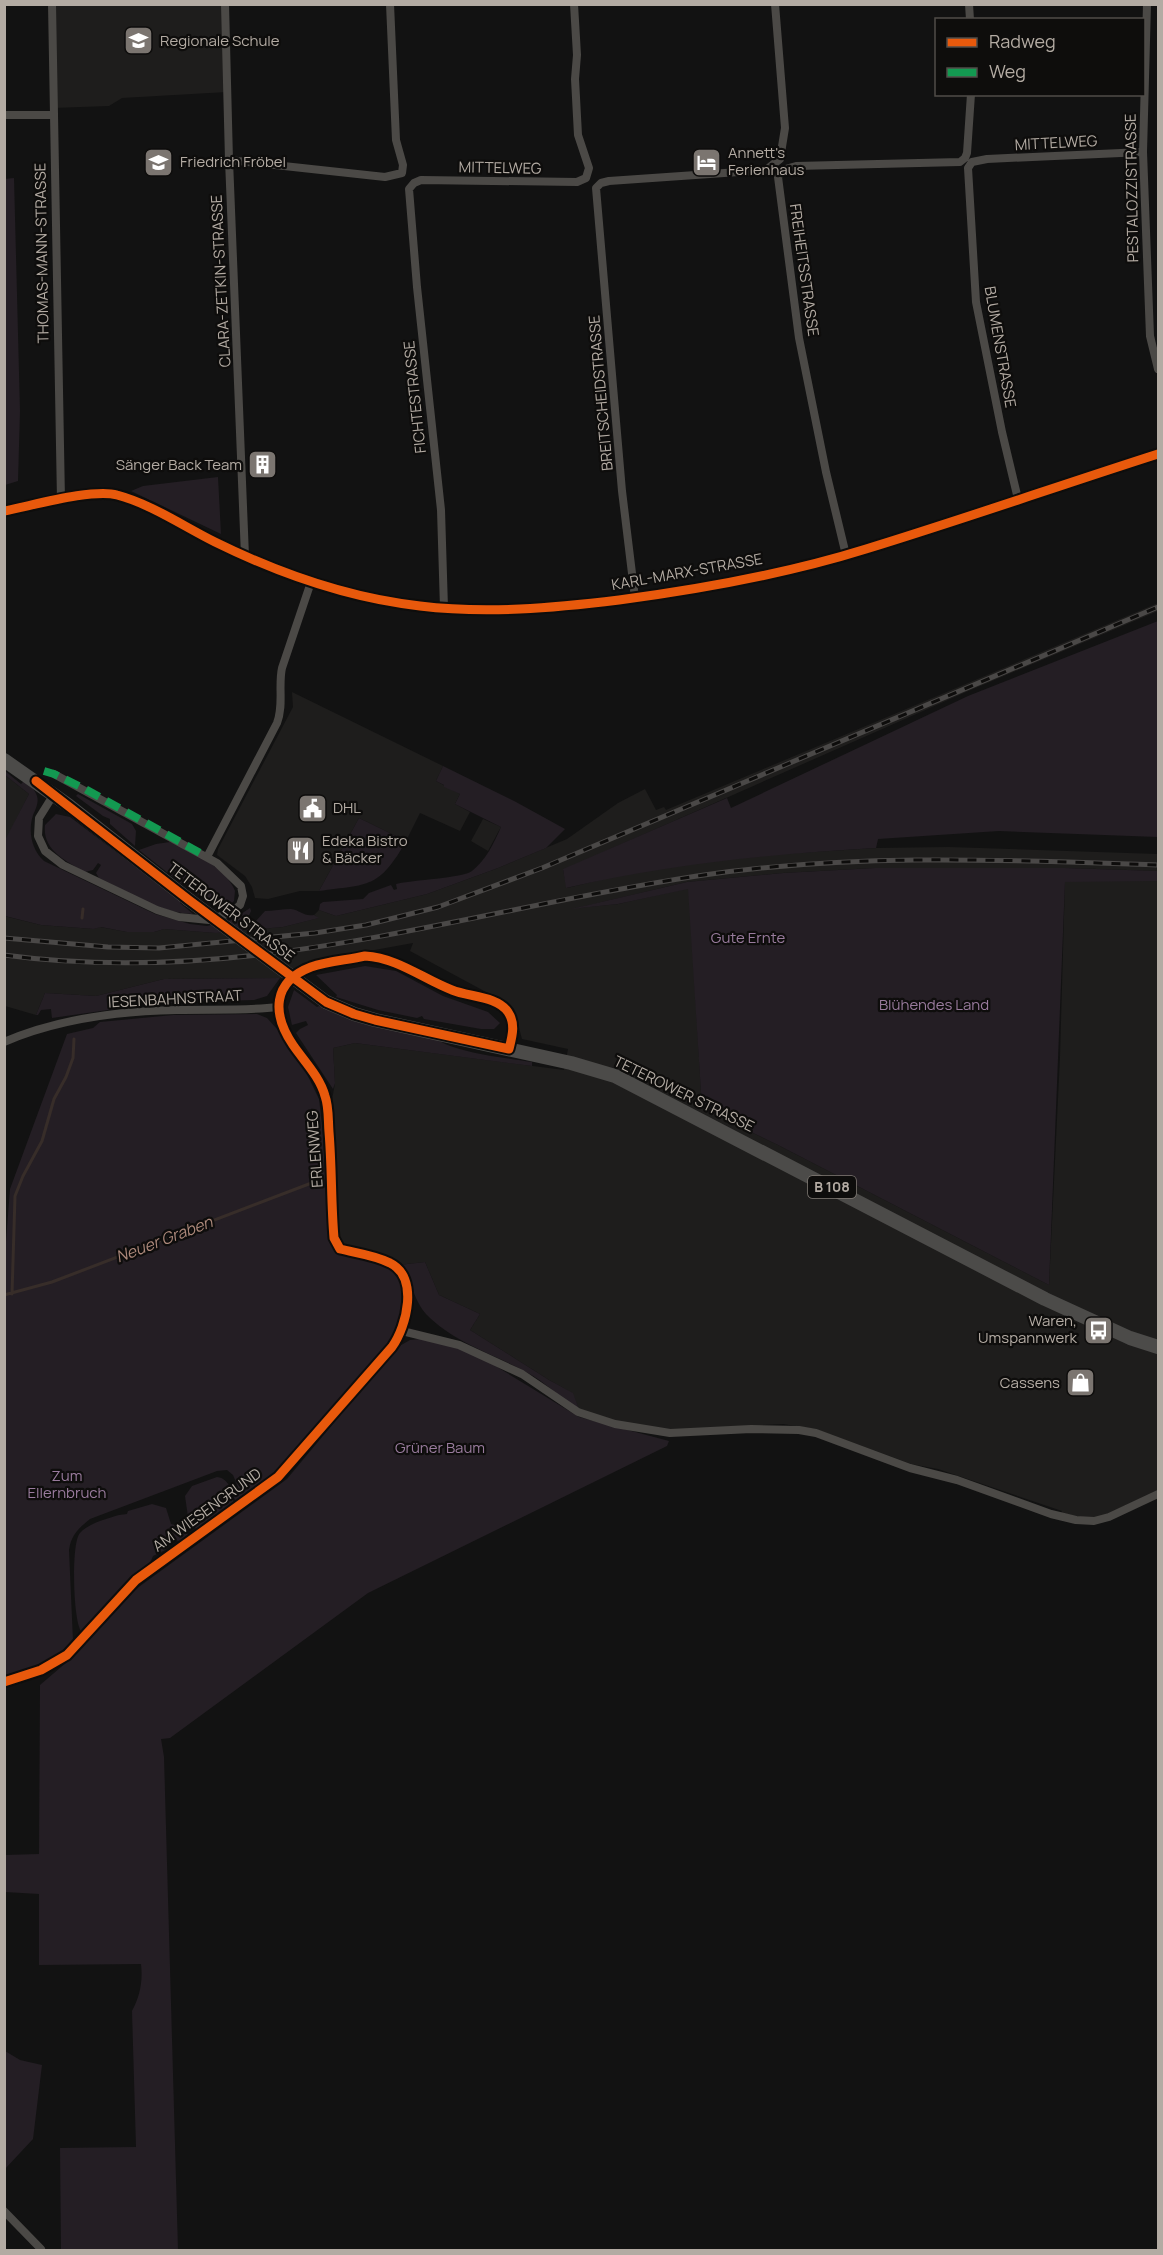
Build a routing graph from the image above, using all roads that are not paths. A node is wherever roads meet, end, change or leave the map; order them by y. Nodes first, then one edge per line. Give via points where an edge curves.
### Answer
1 (52, 4) edge
2 (225, 4) edge
3 (390, 4) edge
4 (574, 4) edge
5 (775, 4) edge
6 (1147, 4) edge
7 (1145, 78) edge
8 (971, 96) edge
9 (1145, 96) edge
10 (4, 115) edge
11 (53, 115) junction
12 (1143, 152) junction
13 (229, 160) junction
14 (968, 161) junction
15 (412, 184) joint
16 (1158, 369) edge
17 (1158, 453) edge
18 (1018, 499) junction
19 (61, 500) junction
20 (4, 512) edge
21 (846, 555) junction
22 (245, 556) junction
23 (311, 582) junction
24 (635, 598) junction
25 (444, 608) junction
26 (4, 760) edge
27 (54, 774) dead end
28 (54, 794) junction
29 (207, 856) junction
30 (278, 1007) junction
31 (4, 1042) edge
32 (510, 1044) junction
33 (402, 1331) junction
34 (1130, 1338) junction
35 (1158, 1347) edge
36 (1158, 1357) edge
37 (1158, 1494) edge
38 (4, 1682) edge
39 (4, 2211) edge
40 (41, 2249) dead end

1 - 11 street, THOMAS-MANN-STRASSE
2 - 13 street, CLARA-ZETKIN-STRASSE
3 - 13 street via 396,141 402,173 385,177
4 - 15 street, MITTELWEG via 578,135 589,168 587,177 577,182 421,180
5 - 24 street, BREITSCHEIDSTRASSE via 785,122 782,156 777,163 766,170 597,185 622,490
6 - 7 street, PESTALOZZISTRASSE
8 - 14 street, BLUMENSTRASSE
9 - 12 street, PESTALOZZISTRASSE
10 - 11 street
11 - 19 street, THOMAS-MANN-STRASSE
12 - 14 street, MITTELWEG
12 - 16 street, PESTALOZZISTRASSE via 1150,336
13 - 22 street, CLARA-ZETKIN-STRASSE
14 - 18 street, BLUMENSTRASSE via 976,302
14 - 21 street, FREIHEITSSTRASSE via 796,166 782,170 778,177 799,338
15 - 25 street, FICHTESTRASSE via 409,191 417,287 441,510
17 - 18 street, KARL-MARX-STRASSE
18 - 21 street, KARL-MARX-STRASSE
19 - 20 street, KARL-MARX-STRASSE
19 - 22 street, KARL-MARX-STRASSE via 97,493 116,494
21 - 24 street, KARL-MARX-STRASSE via 698,589
22 - 23 street, KARL-MARX-STRASSE
23 - 25 street, KARL-MARX-STRASSE via 369,598
23 - 29 street via 281,674 277,723
24 - 25 street, KARL-MARX-STRASSE via 559,607
26 - 28 main road, TETEROWER STRASSE / B 108
27 - 29 street, TETEROWER STRASSE
28 - 29 street, TETEROWER STRASSE via 39,818 38,836 45,851 63,865 157,910 209,920 231,913 240,905 243,890 237,881
28 - 32 main road, TETEROWER STRASSE / B 108, bridge via 326,1002 375,1020
30 - 31 street, IESENBAHNSTRAAT via 173,1010 92,1018 51,1026
30 - 32 street via 283,989 300,973 312,967 374,957 399,964 459,993 498,1004 511,1018
30 - 33 street, ERLENWEG via 286,1033 326,1096 336,1244 340,1249 390,1262 402,1273 407,1305
32 - 34 main road, TETEROWER STRASSE / B 108 via 625,1081 1045,1299
33 - 37 street via 455,1343 522,1374 578,1412 615,1424 670,1433 762,1429 816,1433 910,1468 1076,1520 1109,1517
33 - 38 street, AM WIESENGRUND via 279,1477 135,1580 58,1661
34 - 35 main road, TETEROWER STRASSE / B 108
34 - 36 main road, TETEROWER STRASSE / B 108
39 - 40 street

